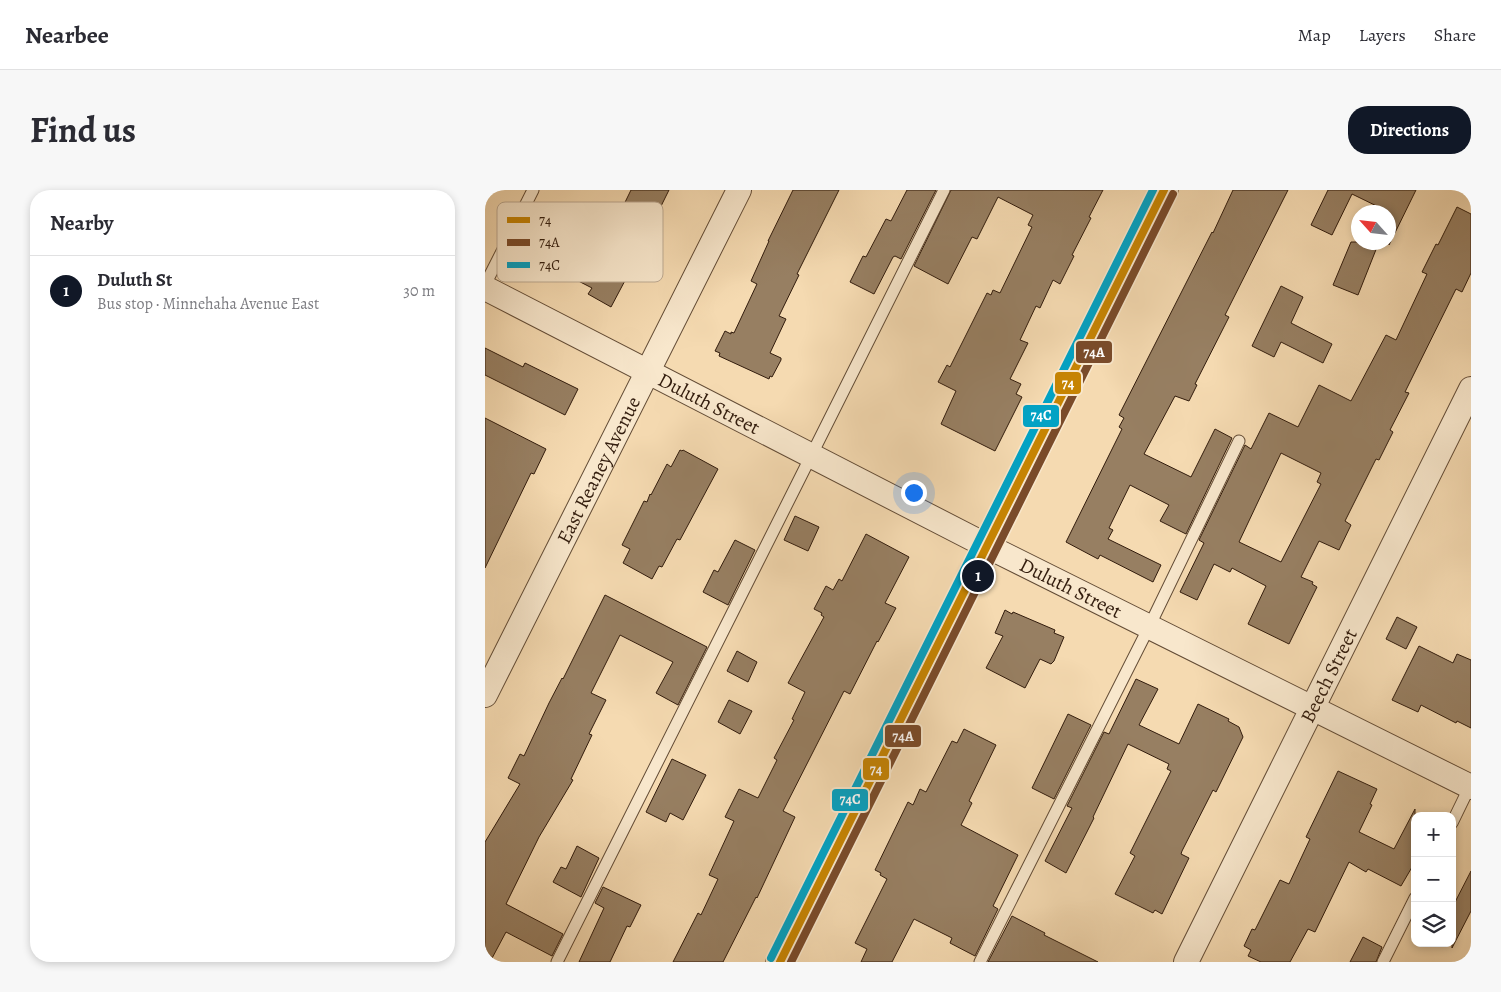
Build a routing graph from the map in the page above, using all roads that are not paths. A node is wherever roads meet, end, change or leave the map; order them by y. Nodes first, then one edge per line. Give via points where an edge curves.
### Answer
1 (533, 190) edge
2 (739, 190) edge
3 (944, 190) edge
4 (1163, 190) edge
5 (527, 202) edge
6 (497, 263) edge
7 (485, 287) edge
8 (648, 371) junction
9 (1471, 389) edge
10 (1239, 441) dead end
11 (811, 456) junction
12 (987, 546) junction
13 (1149, 627) junction
14 (485, 695) edge
15 (1313, 708) junction
16 (1471, 787) edge
17 (1456, 815) edge
18 (1413, 902) edge
19 (557, 962) edge
20 (780, 962) edge
21 (980, 962) edge
22 (1186, 962) edge
23 (1383, 962) edge

1 - 5 lane
2 - 8 street, East Reaney Avenue
3 - 11 lane
4 - 12 main road
6 - 7 lane
7 - 8 street, Duluth Street
8 - 11 street, Duluth Street
8 - 14 street, East Reaney Avenue
9 - 15 street, Beech Street
10 - 13 lane
11 - 12 street, Duluth Street
11 - 19 lane
12 - 13 street, Duluth Street
12 - 20 main road
13 - 15 street, Duluth Street
13 - 21 lane
15 - 16 street, Duluth Street
15 - 22 street, Beech Street
16 - 17 lane
18 - 23 lane

